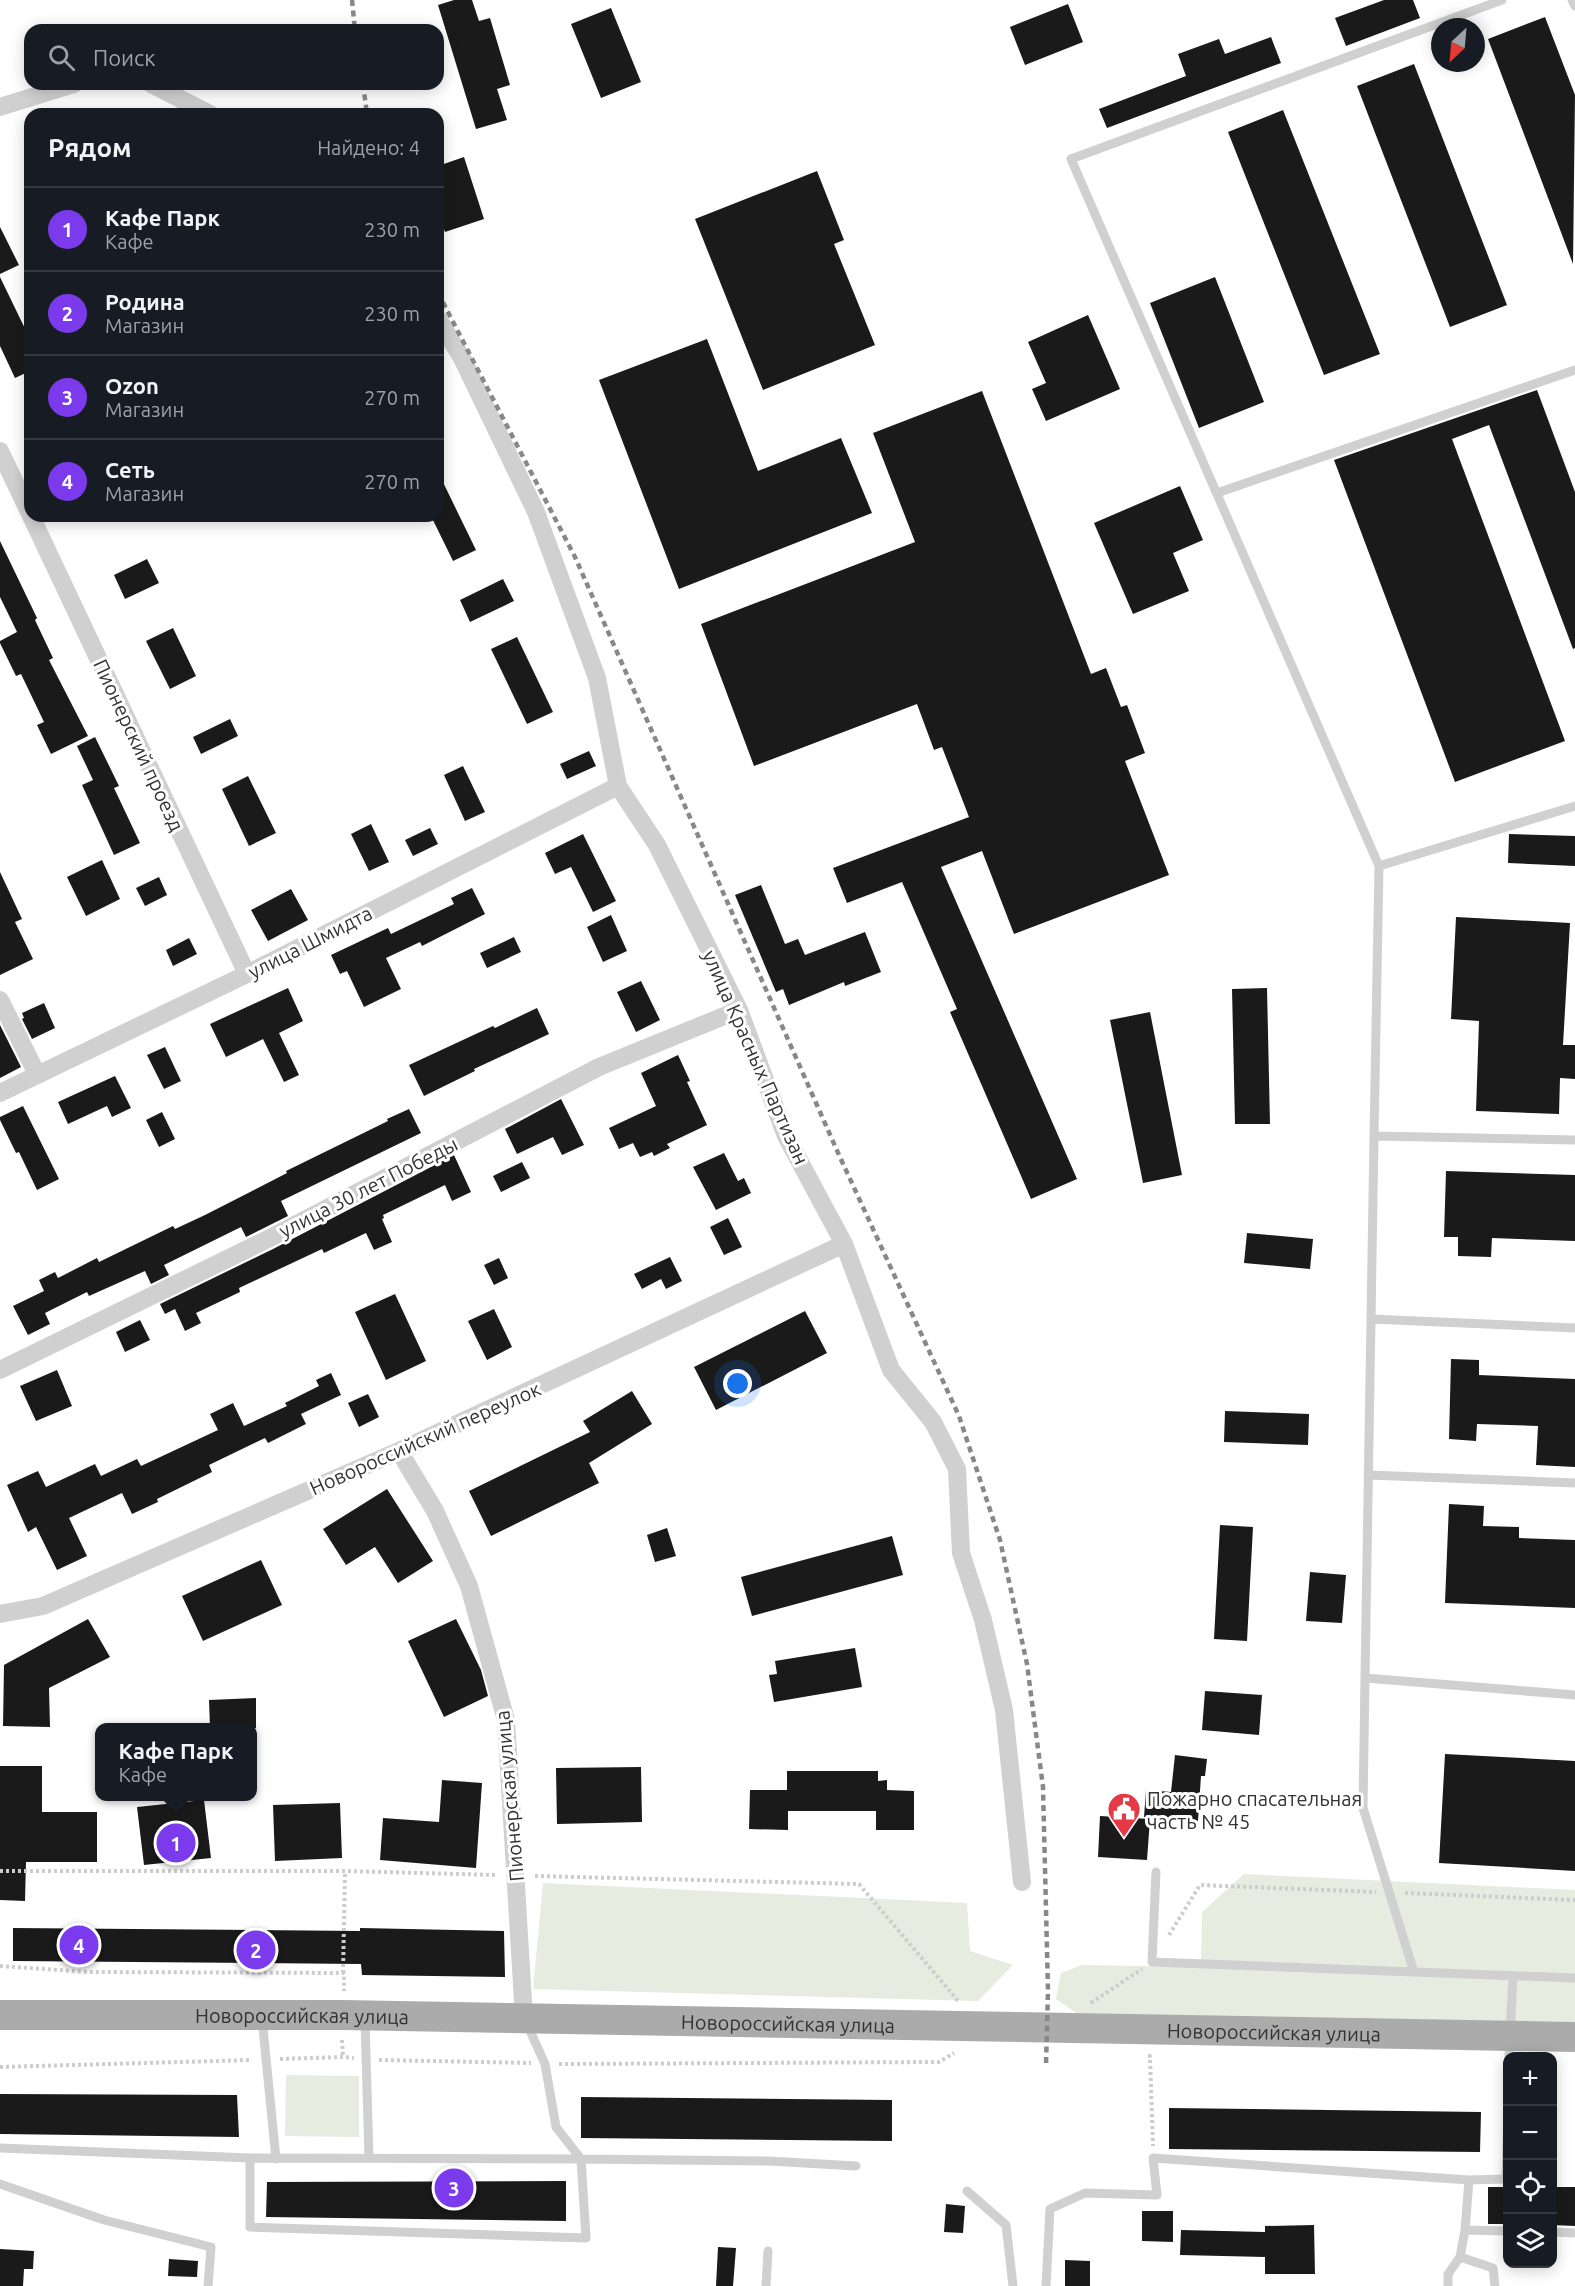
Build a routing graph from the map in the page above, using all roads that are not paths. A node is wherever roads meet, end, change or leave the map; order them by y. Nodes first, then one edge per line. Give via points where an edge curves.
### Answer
1 (1502, 0) edge
2 (1572, 0) edge
3 (1575, 6) edge
4 (55, 90) edge
5 (163, 90) edge
6 (0, 107) edge
7 (198, 108) edge
8 (444, 329) edge
9 (1575, 370) edge
10 (0, 451) edge
11 (1217, 493) junction
12 (24, 502) edge
13 (33, 522) edge
14 (618, 786) junction
15 (1575, 806) edge
16 (1379, 866) junction
17 (247, 974) junction
18 (0, 1000) edge
19 (739, 1010) junction
20 (37, 1074) junction
21 (0, 1093) edge
22 (1374, 1136) junction
23 (1575, 1140) edge
24 (844, 1244) junction
25 (1371, 1319) junction
26 (1575, 1328) edge
27 (0, 1370) edge
28 (399, 1451) junction
29 (1368, 1475) junction
30 (1575, 1483) edge
31 (0, 1614) edge
32 (1365, 1678) junction
33 (1575, 1695) edge
34 (1156, 1872) dead end
35 (1022, 1882) dead end
36 (1414, 1972) junction
37 (1513, 1976) junction
38 (1575, 1978) edge
39 (0, 2015) edge
40 (353, 2015) junction
41 (262, 2016) junction
42 (524, 2018) junction
43 (1575, 2037) edge
44 (1510, 2046) edge
45 (0, 2148) edge
46 (250, 2158) junction
47 (369, 2158) junction
48 (276, 2159) junction
49 (581, 2159) junction
50 (1507, 2160) edge
51 (856, 2166) dead end
52 (1469, 2180) junction
53 (0, 2184) edge
54 (967, 2191) dead end
55 (1465, 2230) junction
56 (1503, 2231) edge
57 (1557, 2232) edge
58 (1575, 2233) edge
59 (768, 2251) dead end
60 (1460, 2257) junction
61 (208, 2286) edge
62 (766, 2286) edge
63 (1013, 2286) edge
64 (1046, 2286) edge
65 (1448, 2286) edge
66 (1495, 2286) edge

1 - 11 lane via 1071,159
2 - 3 lane
4 - 6 street
5 - 7 street
8 - 14 street, улица Красных Партизан via 536,512 597,678
9 - 11 lane
10 - 12 street, Пионерский проезд
11 - 16 lane
13 - 17 street, Пионерский проезд
14 - 17 street, улица Шмидта
14 - 19 street, улица Красных Партизан via 657,845
15 - 16 lane
16 - 22 lane
17 - 20 street, улица Шмидта
18 - 20 street
19 - 24 street, улица Красных Партизан via 786,1136
19 - 27 street, улица 30 лет Победы via 599,1067 268,1239
20 - 21 street, улица Шмидта
22 - 23 lane
22 - 25 lane
24 - 28 street, Новороссийский переулок
24 - 35 street, улица Красных Партизан via 891,1370 933,1422 957,1469 961,1553 983,1620 1004,1710
25 - 26 lane
25 - 29 lane
28 - 31 street, Новороссийский переулок via 43,1606
28 - 42 street, Пионерская улица via 435,1511 469,1586 506,1720
29 - 30 lane
29 - 32 lane
32 - 33 lane
32 - 36 lane via 1362,1808
34 - 36 lane via 1152,1962
36 - 37 lane
37 - 38 lane
37 - 44 lane
39 - 41 main road, Новороссийская улица
40 - 41 main road, Новороссийская улица
40 - 42 main road, Новороссийская улица
40 - 47 lane via 366,2060
41 - 48 lane
42 - 44 main road, Новороссийская улица
42 - 49 lane via 545,2064 556,2127
43 - 44 main road, Новороссийская улица
45 - 46 lane
46 - 48 lane
46 - 49 lane via 250,2227 586,2238
47 - 48 lane
47 - 49 lane
49 - 51 lane
50 - 52 lane via 1506,2179
52 - 55 lane
52 - 64 lane via 1153,2158 1156,2195 1085,2193 1050,2209
53 - 61 lane via 104,2220 211,2247
54 - 63 lane via 1006,2225
55 - 56 lane
55 - 60 lane
57 - 58 lane
59 - 62 lane
60 - 65 lane via 1448,2274
60 - 66 lane via 1493,2268

